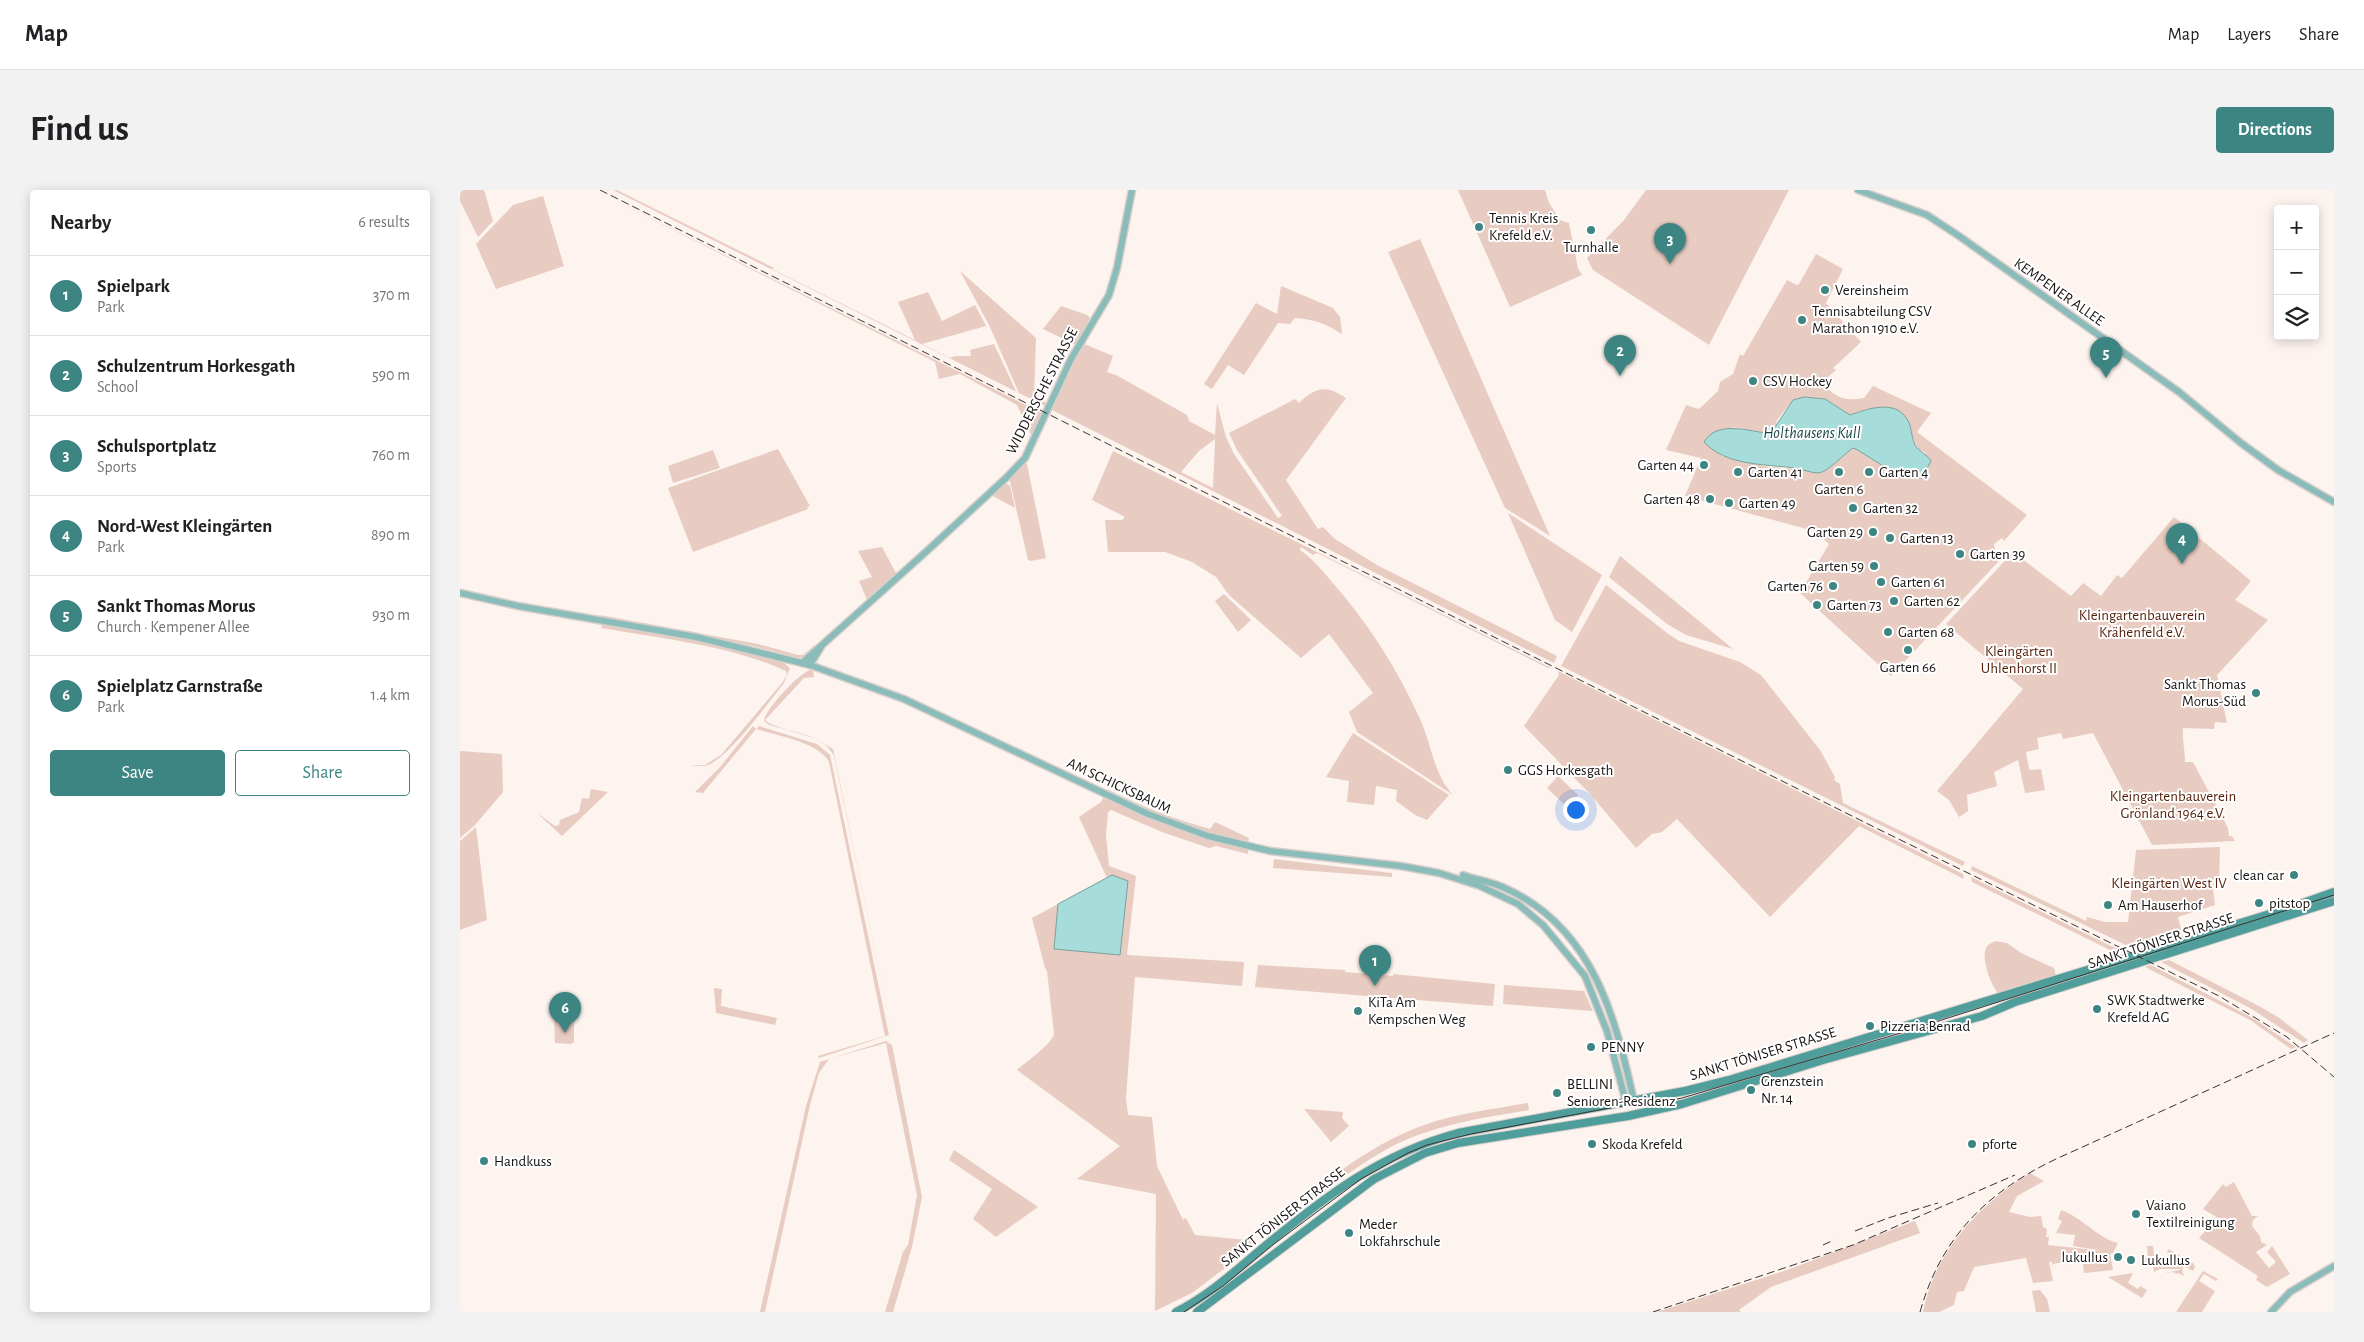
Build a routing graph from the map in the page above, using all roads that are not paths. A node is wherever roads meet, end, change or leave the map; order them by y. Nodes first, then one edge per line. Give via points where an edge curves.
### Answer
1 (1132, 190) edge
2 (1858, 190) edge
3 (2334, 502) edge
4 (460, 593) edge
5 (821, 646) junction
6 (802, 663) junction
7 (810, 665) junction
8 (1418, 868) junction
9 (2334, 892) edge
10 (2334, 901) edge
11 (1630, 1102) junction
12 (2334, 1266) edge
13 (1176, 1312) edge
14 (1197, 1312) edge
15 (2271, 1312) edge

1 - 5 street, WIDDERSCHE STRASSE via 1109,295 1071,359 1025,458
2 - 3 street, KEMPENER ALLEE via 1927,215 2174,388 2241,444
4 - 6 street, AM SCHICKSBAUM via 704,639
5 - 6 street, WIDDERSCHE STRASSE
5 - 7 street
6 - 7 street, AM SCHICKSBAUM
7 - 8 street, AM SCHICKSBAUM via 904,698 1178,826 1270,851
8 - 11 street, AM SCHICKSBAUM via 1492,890 1518,904 1543,925 1585,976
8 - 11 street, AM SCHICKSBAUM via 1441,870 1507,889 1546,914 1572,940 1609,1005
9 - 11 main road, SANKT TÖNISER STRASSE via 1729,1080
10 - 14 main road, SANKT TÖNISER STRASSE via 2015,1002 1982,1016 1823,1060 1682,1104 1628,1116 1484,1138 1425,1153 1374,1179
11 - 13 main road, SANKT TÖNISER STRASSE via 1458,1133 1422,1143 1393,1156 1359,1174 1316,1205 1226,1280
12 - 15 street via 2290,1292

